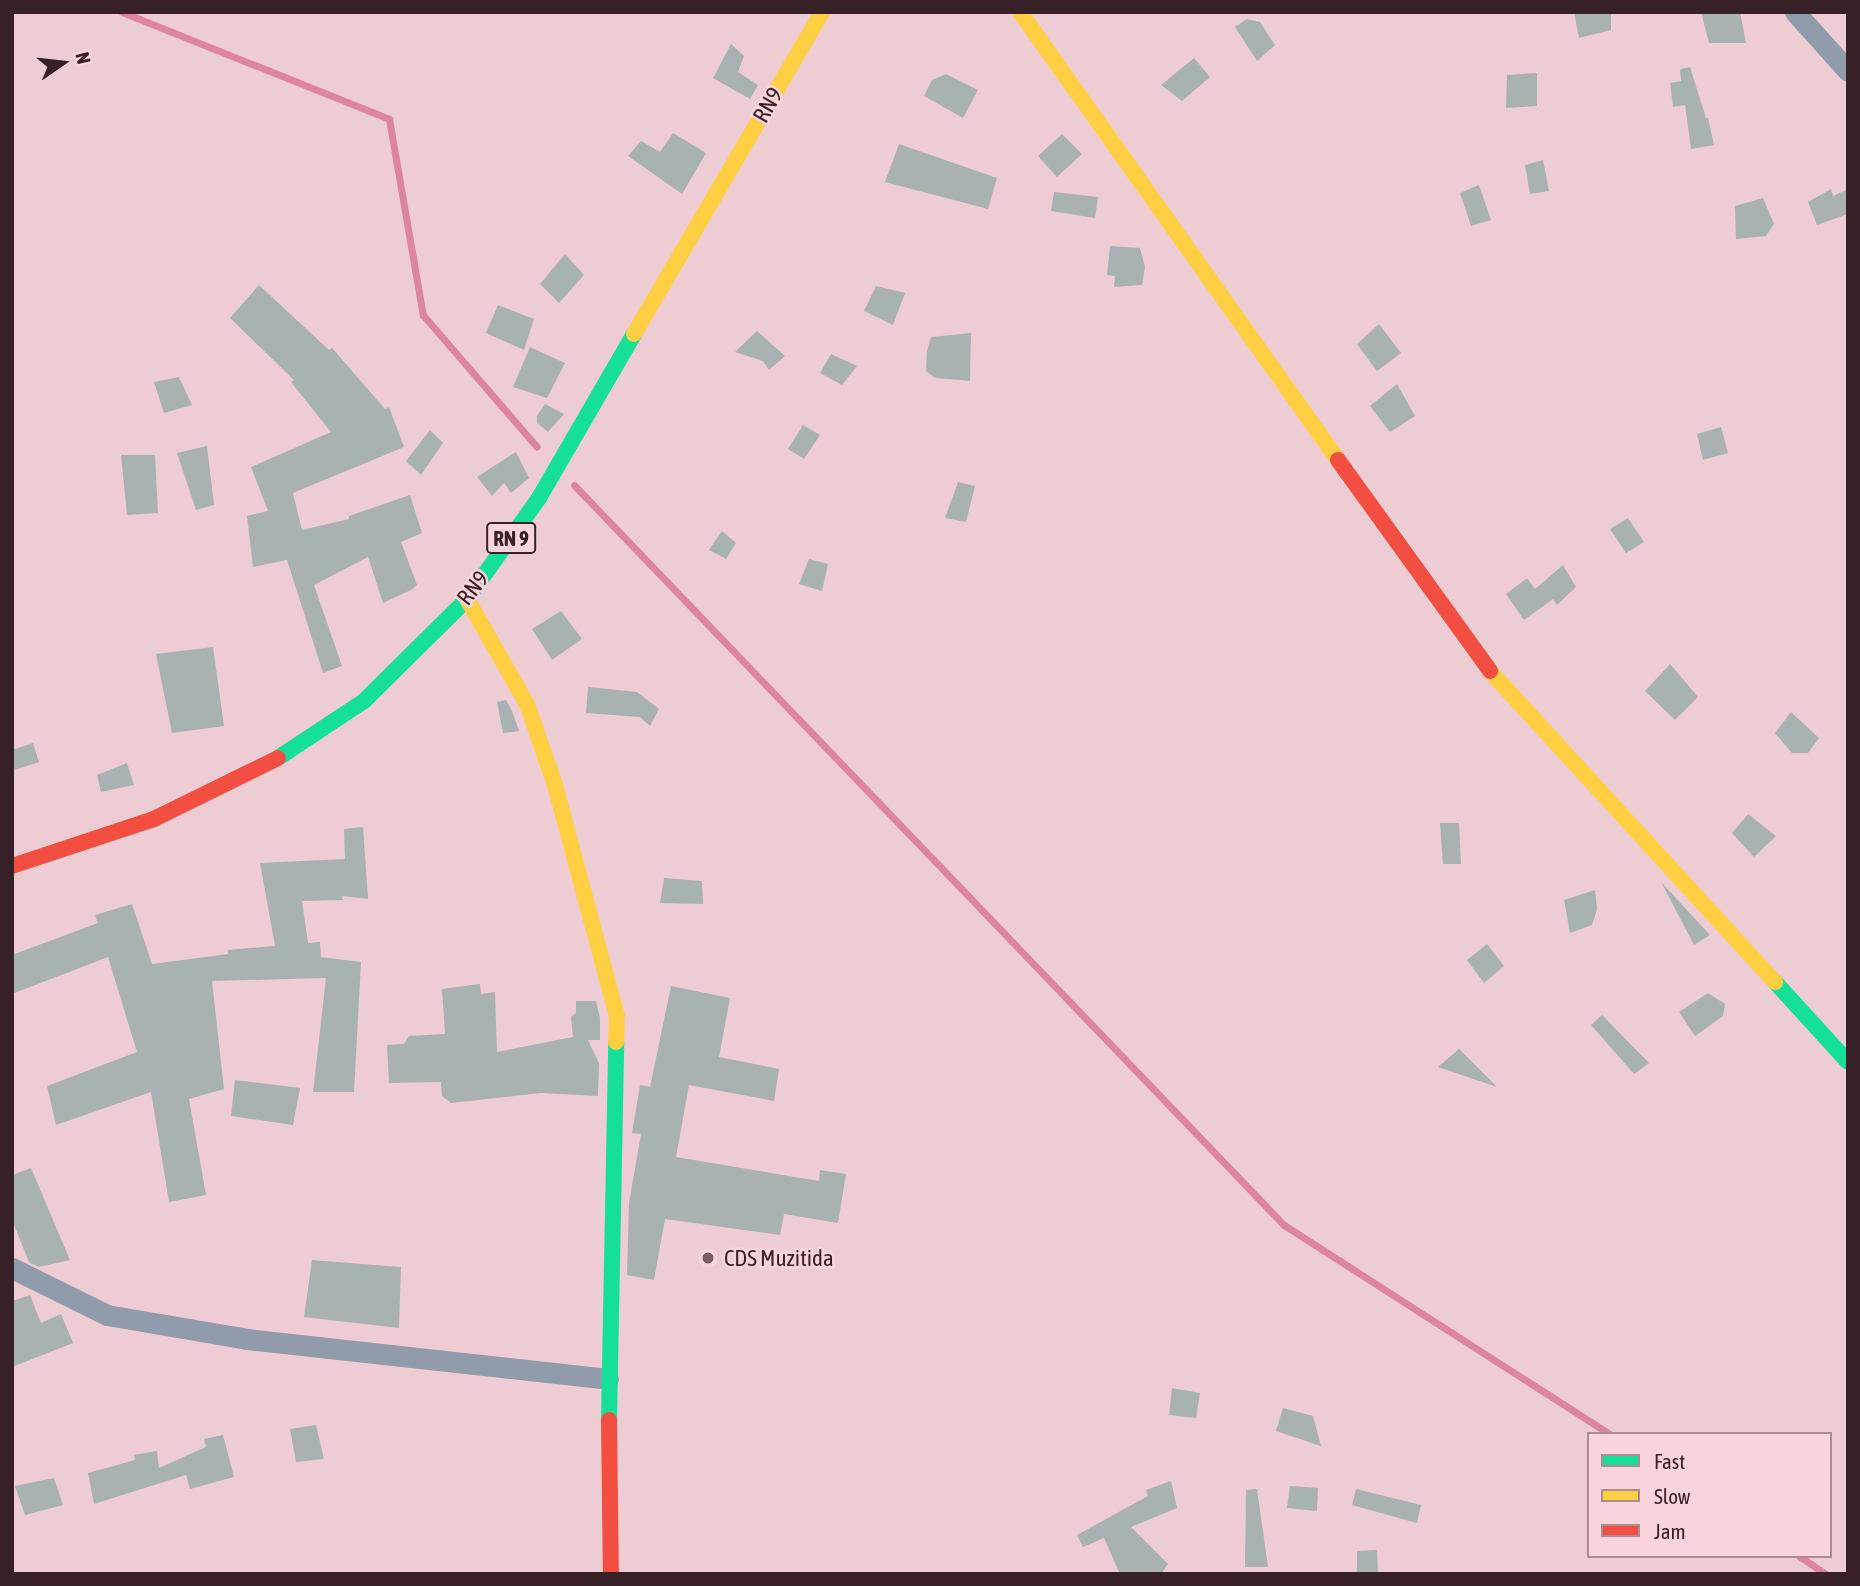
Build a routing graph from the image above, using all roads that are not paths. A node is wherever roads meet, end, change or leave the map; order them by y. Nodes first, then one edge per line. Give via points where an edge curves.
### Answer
1 (822, 12) edge
2 (1020, 12) edge
3 (1795, 12) edge
4 (1848, 71) edge
5 (467, 599) junction
6 (12, 866) edge
7 (1848, 1062) edge
8 (12, 1268) edge
9 (608, 1379) junction
10 (611, 1574) edge

1 - 5 street, RN9 / RN 9 via 539,498
2 - 7 street via 1482,662
3 - 4 street
5 - 6 street, RN9 / RN 9 via 364,701 299,746 235,782 153,819
5 - 9 street via 527,704 555,785 617,1016
8 - 9 street via 107,1315 247,1339
9 - 10 street

